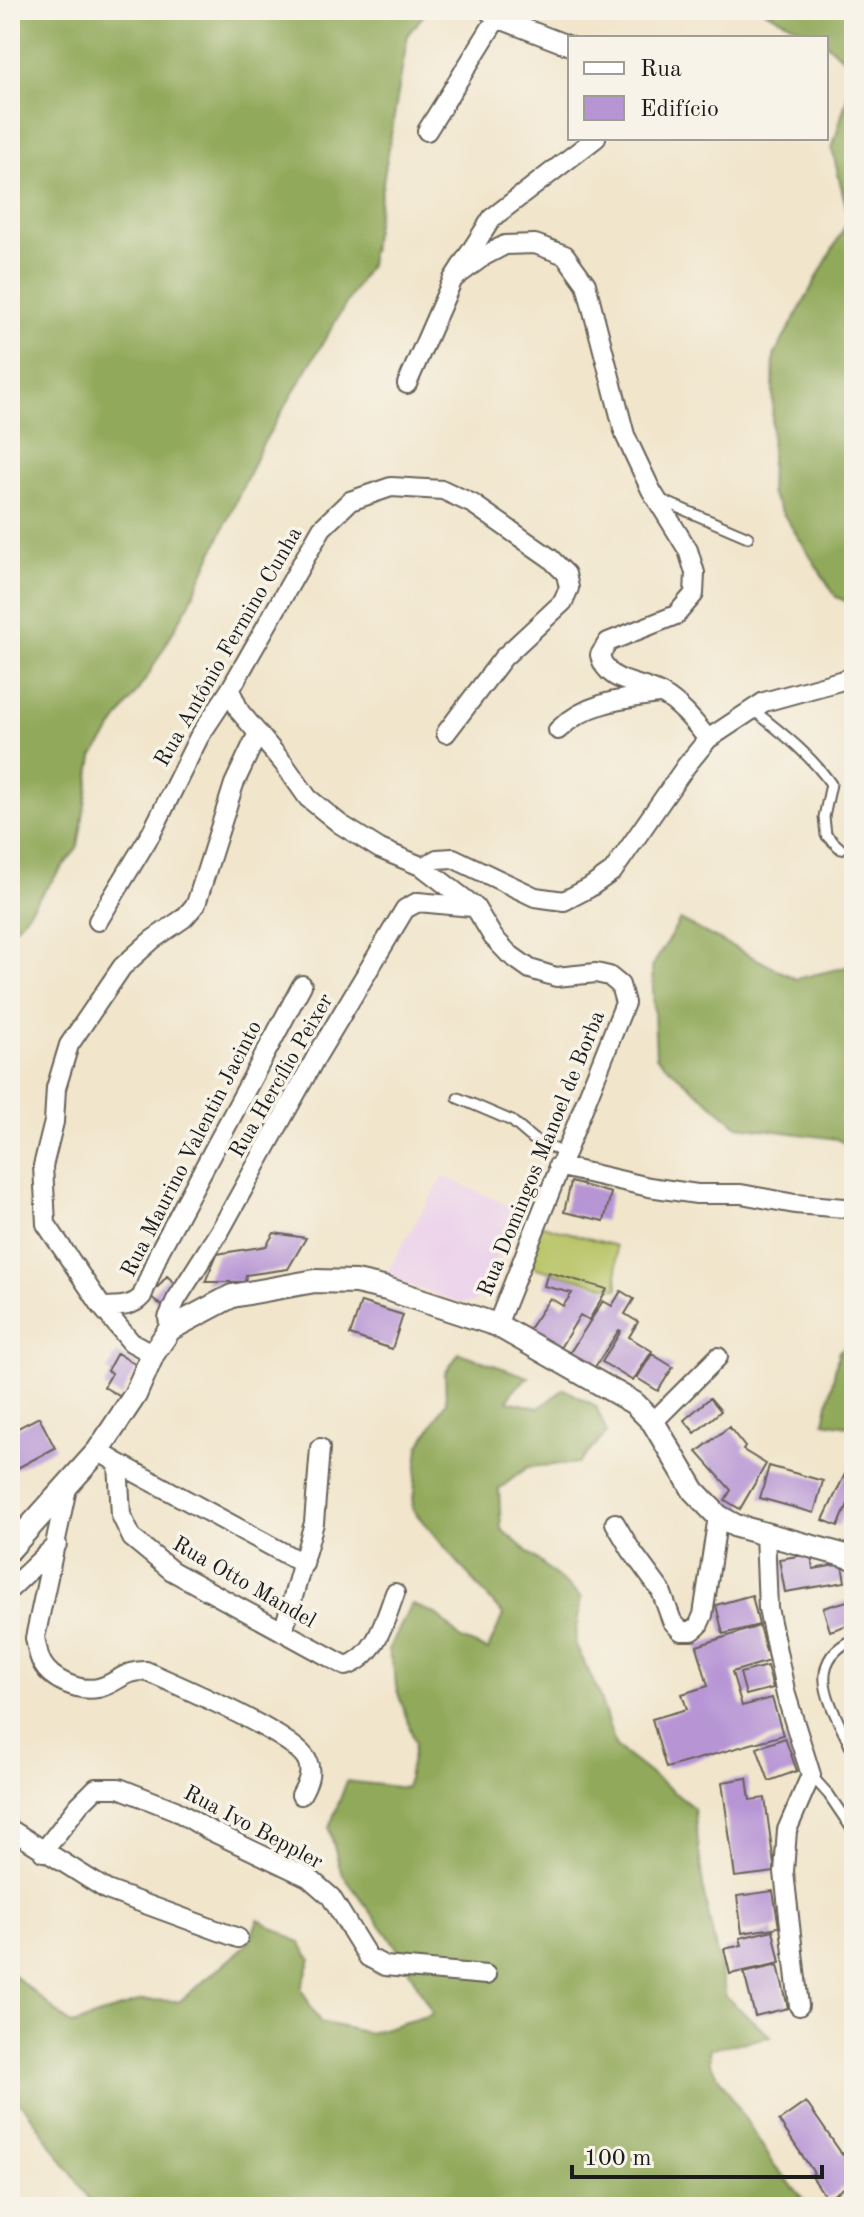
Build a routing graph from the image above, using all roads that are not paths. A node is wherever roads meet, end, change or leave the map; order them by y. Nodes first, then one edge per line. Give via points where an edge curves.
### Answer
1 (492, 14) edge
2 (568, 45) edge
3 (427, 131) dead end
4 (593, 140) edge
5 (453, 279) junction
6 (407, 384) dead end
7 (656, 498) junction
8 (748, 537) dead end
9 (854, 677) edge
10 (230, 690) junction
11 (661, 694) junction
12 (752, 709) junction
13 (558, 730) dead end
14 (258, 733) junction
15 (446, 733) dead end
16 (708, 739) junction
17 (841, 849) dead end
18 (423, 867) junction
19 (475, 907) junction
20 (98, 921) dead end
21 (302, 985) dead end
22 (458, 1098) dead end
23 (561, 1159) junction
24 (845, 1208) dead end
25 (102, 1307) junction
26 (497, 1325) junction
27 (170, 1329) junction
28 (153, 1354) junction
29 (718, 1357) dead end
30 (653, 1422) junction
31 (320, 1448) dead end
32 (98, 1451) junction
33 (118, 1463) junction
34 (67, 1488) junction
35 (718, 1516) junction
36 (615, 1523) dead end
37 (765, 1534) junction
38 (57, 1544) junction
39 (10, 1549) edge
40 (854, 1558) edge
41 (304, 1564) junction
42 (10, 1589) edge
43 (395, 1593) dead end
44 (283, 1632) junction
45 (854, 1639) edge
46 (850, 1746) dead end
47 (811, 1775) junction
48 (301, 1795) dead end
49 (10, 1829) edge
50 (854, 1832) edge
51 (43, 1852) junction
52 (238, 1938) dead end
53 (486, 1975) dead end
54 (799, 2006) dead end

1 - 2 street
1 - 3 street
4 - 5 street via 492,218
5 - 6 street
5 - 7 street via 505,245 535,244 565,255 586,284 625,435
7 - 8 lane
7 - 11 street via 688,550 694,594 676,615 608,642 600,655 603,667 615,677
9 - 12 street
10 - 14 street, Rua Domingos Manoel de Borba
10 - 15 street, Rua Antônio Fermino Cunha via 322,528 350,501 391,487 443,490 473,504 550,558 566,574 569,588 563,602 503,658
10 - 20 street, Rua Antônio Fermino Cunha
11 - 13 street via 606,702 571,717
11 - 16 street via 689,714
12 - 16 street
12 - 17 lane via 819,766 831,784 826,835
14 - 18 street, Rua Domingos Manoel de Borba via 308,798 340,824
14 - 25 street via 234,784 196,904 122,967 69,1045 56,1088 43,1166 46,1224
16 - 18 street via 613,871 564,901 535,897 453,858
18 - 19 street, Rua Domingos Manoel de Borba
19 - 23 street, Rua Domingos Manoel de Borba via 493,937 530,969 556,977 596,973 620,985 625,1003
19 - 27 street, Rua Hercílio Peixer via 418,902 405,909 176,1300 168,1318
21 - 25 street, Rua Maurino Valentin Jacinto via 159,1252 142,1296 127,1305
22 - 23 lane via 512,1121
23 - 24 street via 649,1187
23 - 26 street, Rua Domingos Manoel de Borba
25 - 28 street via 131,1342
26 - 27 street via 387,1289 315,1281 232,1296
26 - 30 street via 634,1403
27 - 28 street
28 - 32 street via 135,1395
29 - 30 street
30 - 35 street via 694,1491
31 - 41 street via 314,1523
32 - 33 street
32 - 34 street
33 - 41 street
33 - 44 street, Rua Otto Mandel via 121,1515 132,1538 172,1571
34 - 38 street
34 - 39 street
35 - 36 street via 703,1615 692,1631 681,1631 672,1621 661,1591
35 - 37 street
37 - 40 street
37 - 47 street via 768,1608 786,1695
38 - 42 street
38 - 48 street via 35,1638 41,1663 52,1676 70,1685 98,1688 132,1670 146,1671 227,1707 298,1749 308,1762 310,1778
41 - 44 street
43 - 44 street, Rua Otto Mandel via 378,1638 358,1663 346,1666
45 - 46 lane via 825,1664 824,1686
47 - 50 lane
47 - 54 street via 787,1830 784,1872
49 - 51 street
51 - 52 street via 107,1890
51 - 53 street, Rua Ivo Beppler via 96,1788 119,1788 308,1877 331,1897 368,1957 385,1966

